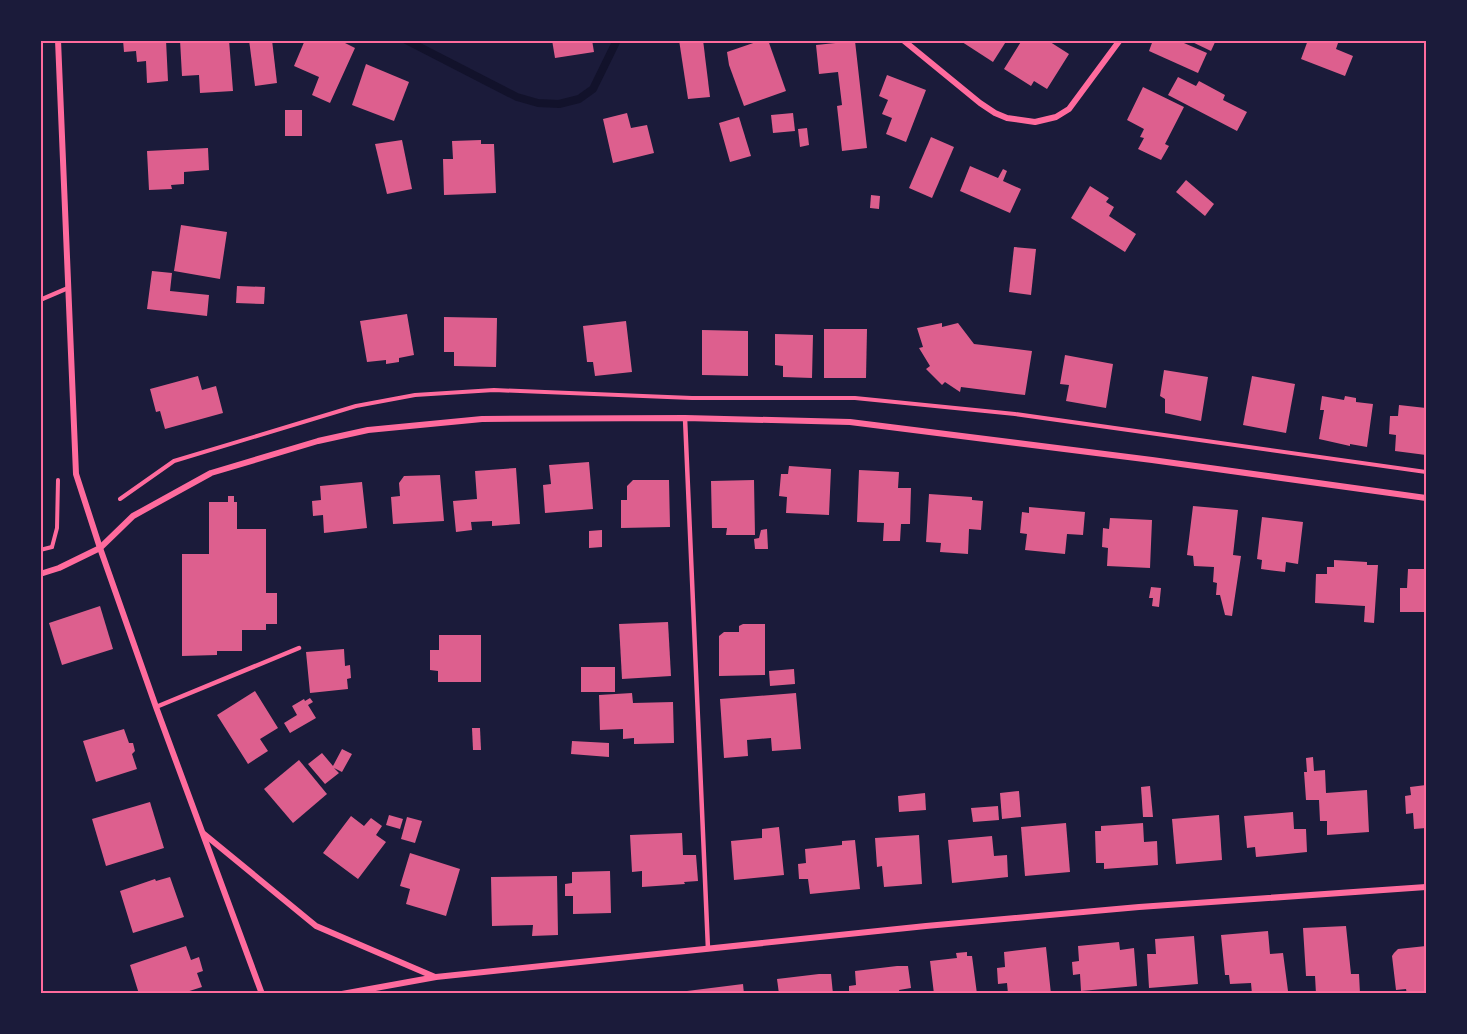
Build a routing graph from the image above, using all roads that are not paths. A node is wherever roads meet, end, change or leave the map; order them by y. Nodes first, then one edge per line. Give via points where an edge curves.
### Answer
1 (58, 40) edge
2 (903, 40) edge
3 (1120, 40) edge
4 (68, 288) junction
5 (40, 300) edge
6 (685, 418) junction
7 (1426, 498) edge
8 (100, 548) junction
9 (40, 574) edge
10 (299, 648) dead end
11 (156, 707) junction
12 (203, 833) junction
13 (1426, 888) edge
14 (708, 949) junction
15 (436, 977) junction
16 (262, 993) edge
17 (342, 993) edge

1 - 4 street
2 - 3 street via 995,113 1035,122 1069,109
4 - 5 lane
4 - 8 street via 76,474
6 - 7 street via 850,422
6 - 8 street via 482,419 368,430 318,441 211,474 133,516
6 - 14 lane
8 - 9 street
8 - 11 street
10 - 11 lane
11 - 12 street
12 - 15 street via 316,926
12 - 16 street
13 - 14 street via 1115,909
14 - 15 street
15 - 17 street

